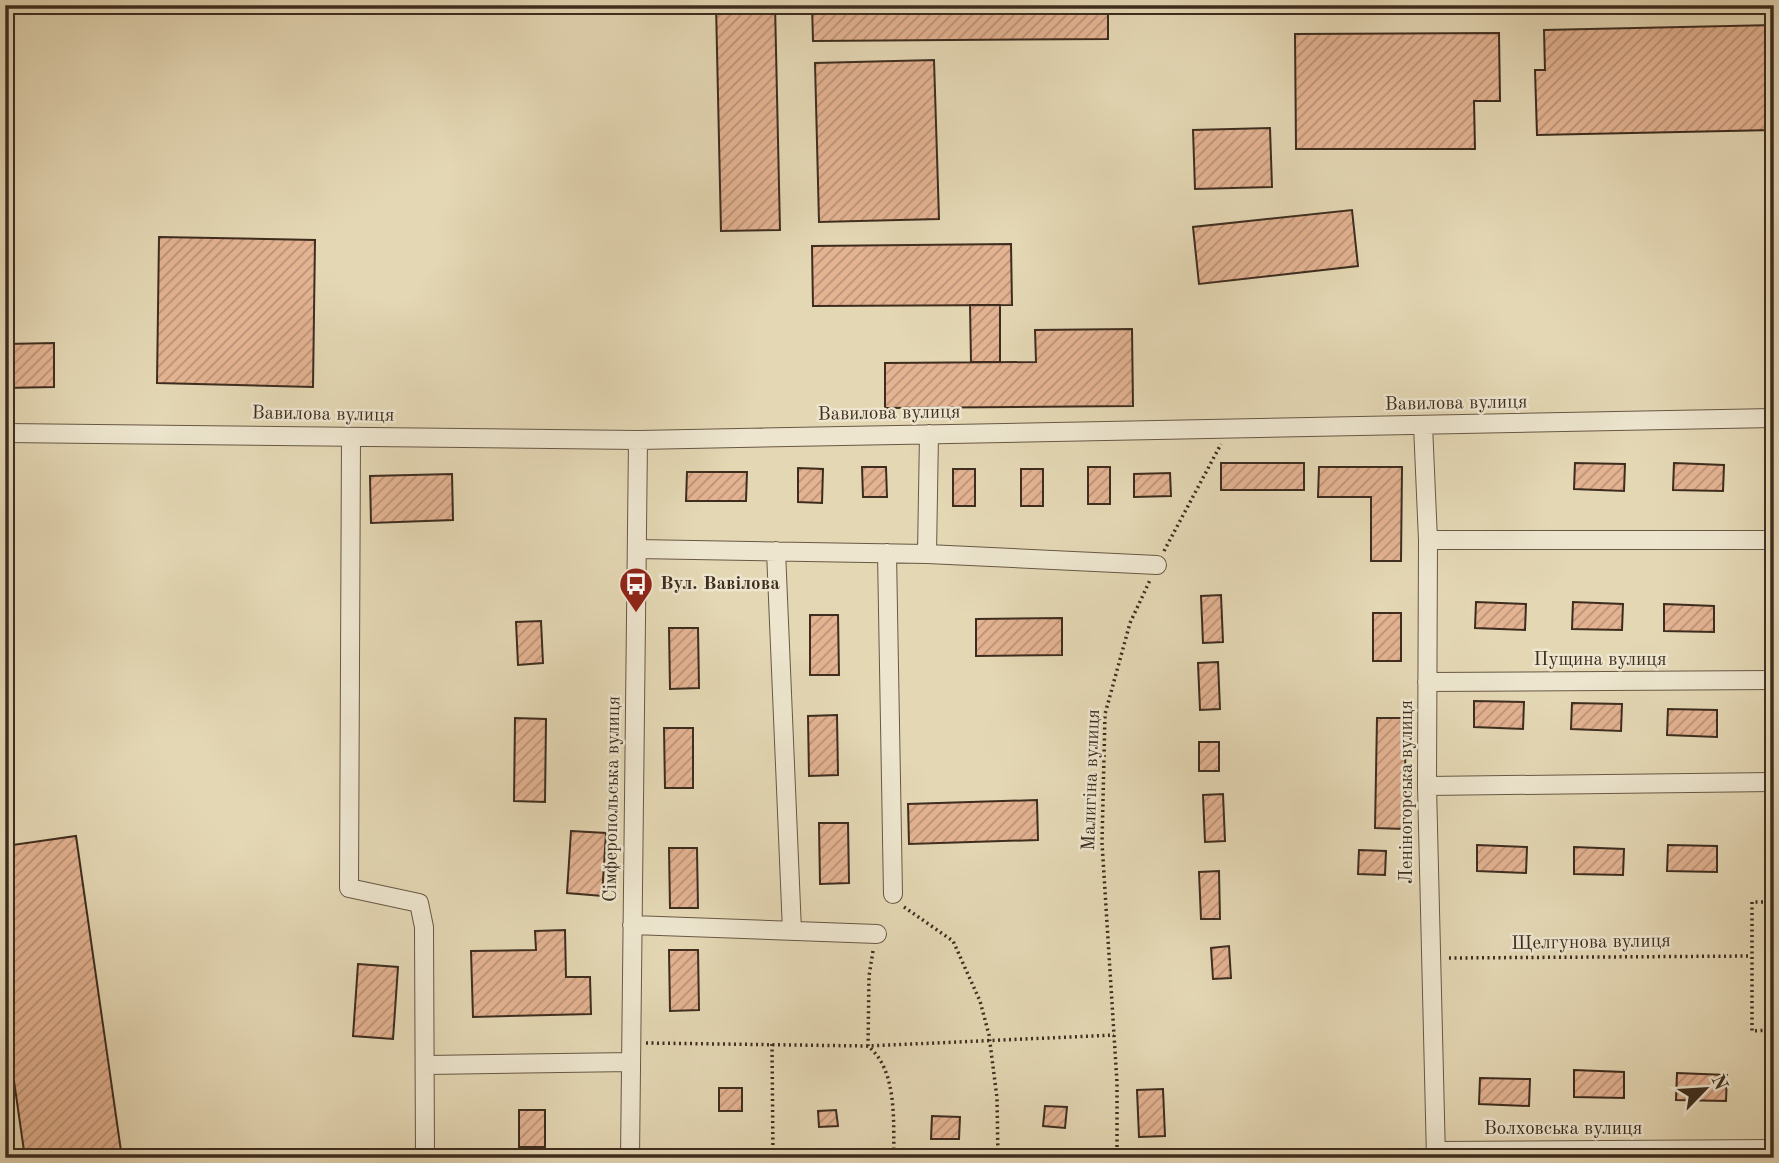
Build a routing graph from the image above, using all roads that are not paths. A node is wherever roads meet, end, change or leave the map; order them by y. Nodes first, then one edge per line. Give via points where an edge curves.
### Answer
1 (1774, 418) edge
2 (1423, 425) junction
3 (5, 433) edge
4 (929, 434) junction
5 (351, 437) junction
6 (638, 440) junction
7 (1428, 540) junction
8 (1774, 540) edge
9 (637, 549) junction
10 (776, 551) junction
11 (887, 553) junction
12 (927, 554) junction
13 (1157, 565) road end
14 (1774, 680) edge
15 (1427, 682) junction
16 (1774, 782) edge
17 (1427, 786) junction
18 (893, 894) road end
19 (632, 925) junction
20 (792, 931) junction
21 (877, 934) road end
22 (631, 1062) junction
23 (427, 1065) junction
24 (1774, 1150) edge
25 (1435, 1154) edge
26 (425, 1158) edge
27 (630, 1158) edge

1 - 2 street, Вавилова вулиця
2 - 4 street, Вавилова вулиця
2 - 7 street, Леніногорська вулиця
3 - 5 street, Вавилова вулиця
4 - 6 street, Вавилова вулиця
4 - 12 street
5 - 6 street, Вавилова вулиця
5 - 23 street via 349,888 419,903 424,927
6 - 9 street, Сімферопольська вулиця
7 - 8 street
7 - 15 street, Леніногорська вулиця
9 - 10 street
9 - 19 street, Сімферопольська вулиця
10 - 11 street
10 - 20 street
11 - 12 street
11 - 18 street
12 - 13 street
14 - 15 street, Пущина вулиця
15 - 17 street, Леніногорська вулиця
16 - 17 street
17 - 25 street, Леніногорська вулиця
19 - 20 street
19 - 22 street, Сімферопольська вулиця
20 - 21 street
22 - 23 street
22 - 27 street, Сімферопольська вулиця
23 - 26 street
24 - 25 street, Волховська вулиця

